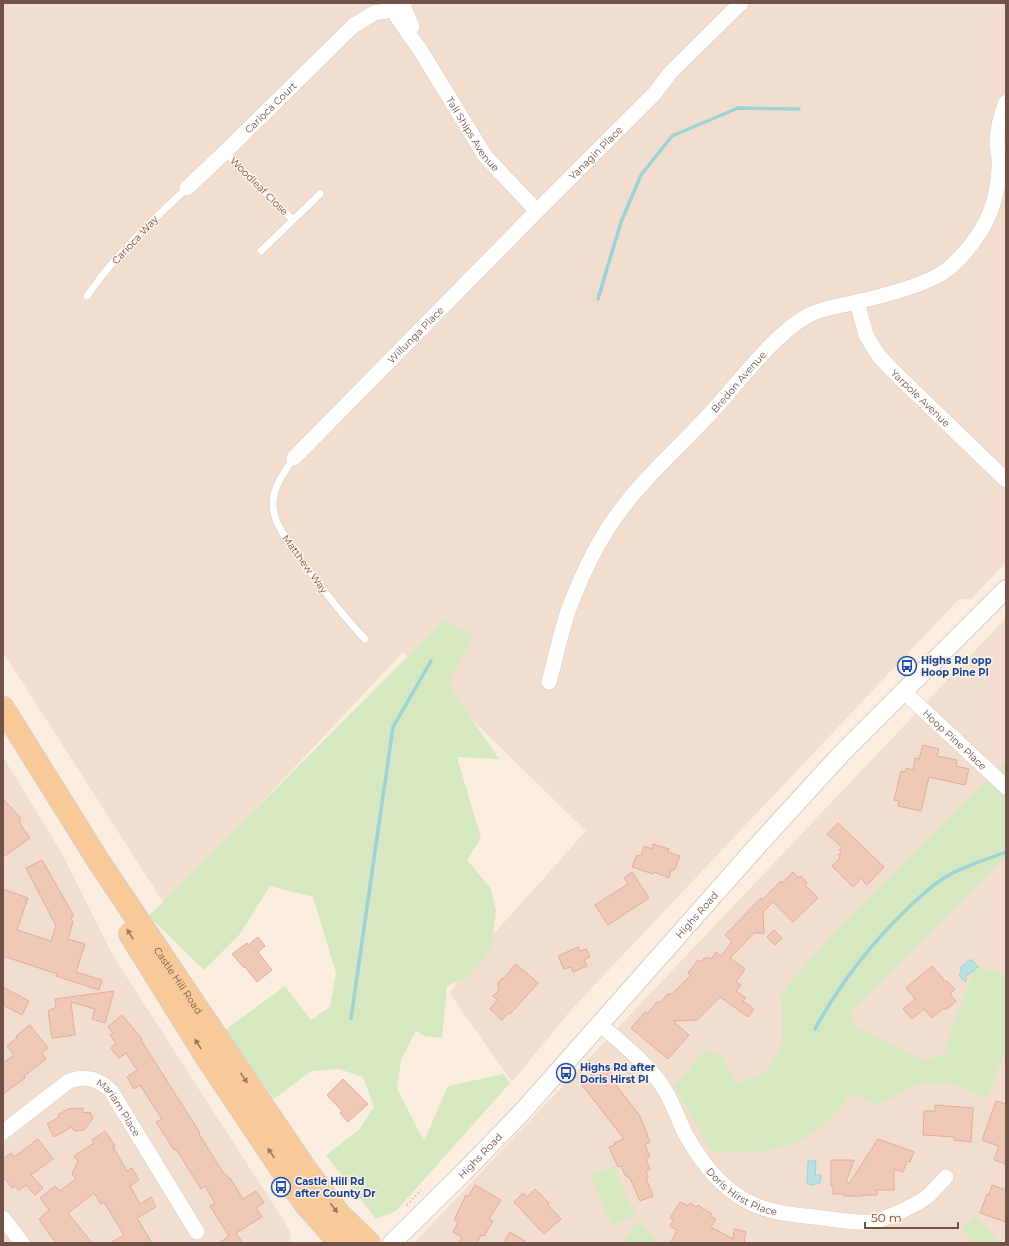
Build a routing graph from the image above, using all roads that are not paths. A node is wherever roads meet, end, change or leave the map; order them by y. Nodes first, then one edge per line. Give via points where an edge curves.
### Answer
1 (368, 3) edge
2 (373, 3) edge
3 (740, 3) edge
4 (395, 7) edge
5 (353, 26) junction
6 (1006, 102) edge
7 (226, 152) junction
8 (1003, 167) edge
9 (186, 188) joint
10 (320, 194) dead end
11 (537, 211) junction
12 (293, 220) junction
13 (261, 251) dead end
14 (87, 296) dead end
15 (857, 302) junction
16 (294, 458) joint
17 (1006, 480) edge
18 (1006, 589) edge
19 (365, 639) dead end
20 (549, 682) dead end
21 (903, 691) junction
22 (3, 708) edge
23 (3, 730) edge
24 (1006, 787) edge
25 (600, 1025) junction
26 (3, 1132) edge
27 (946, 1177) dead end
28 (3, 1218) edge
29 (197, 1232) dead end
30 (22, 1243) edge
31 (344, 1243) edge
32 (369, 1243) edge
33 (392, 1243) edge

1 - 5 street, Carioca Court
2 - 4 street via 380,10
3 - 11 street, Yanagin Place via 670,73 654,94
4 - 5 street, Carioca Court via 374,13
4 - 11 street, Tall Ships Avenue via 409,36 419,48 485,156
5 - 7 street, Carioca Court
6 - 8 street, Bredon Avenue via 1000,118 997,142
7 - 9 street, Carioca Court
7 - 12 lane, Woodleaf Close
8 - 15 street, Bredon Avenue via 990,212 978,235 962,255 940,274 912,287
9 - 14 lane, Carioca Way via 100,276
10 - 12 lane, Woodleaf Close
11 - 16 street, Willunga Place
12 - 13 lane, Woodleaf Close
15 - 17 street, Yarpole Avenue via 866,335 878,355
15 - 20 street, Bredon Avenue via 808,315 788,330 642,484 619,512 583,574 570,608
16 - 19 lane, Matthew Way via 277,486 273,501 279,527 342,614
18 - 21 street, Highs Road
21 - 24 street, Hoop Pine Place
21 - 25 street, Highs Road via 759,844
22 -> 32 main road, Castle Hill Road via 99,862 304,1167 339,1214
31 -> 23 main road, Castle Hill Road via 307,1206 207,1058
25 - 27 street, Doris Hirst Place via 649,1069 661,1084 685,1133 708,1168 737,1196 756,1205 776,1211 853,1222 873,1222 891,1216 928,1196
25 - 33 street, Highs Road via 524,1111
26 - 29 street, Mariam Place via 69,1081 84,1078 99,1082 111,1091
28 - 30 street

